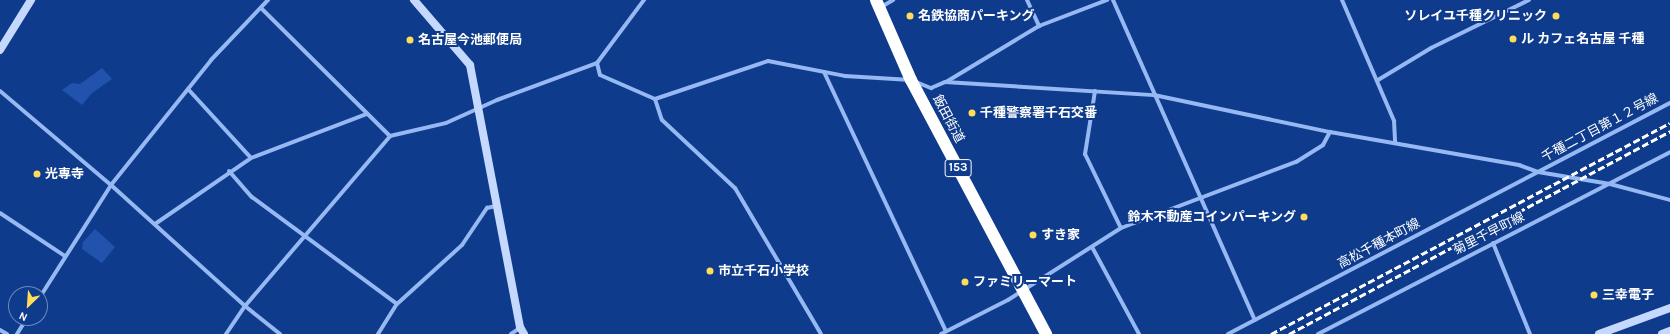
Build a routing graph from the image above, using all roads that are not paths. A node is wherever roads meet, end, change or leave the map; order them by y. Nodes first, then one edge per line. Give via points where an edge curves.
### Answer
1 (31, 0) edge
2 (268, 0) edge
3 (414, 0) edge
4 (644, 0) edge
5 (893, 0) edge
6 (1027, 0) edge
7 (1107, 0) edge
8 (1113, 0) edge
9 (1342, 0) edge
10 (1529, 0) edge
11 (877, 4) edge
12 (261, 8) junction
13 (1039, 26) junction
14 (0, 50) edge
15 (597, 63) junction
16 (824, 72) junction
17 (911, 80) junction
18 (1378, 80) junction
19 (945, 82) junction
20 (188, 89) junction
21 (0, 90) edge
22 (1096, 91) junction
23 (1154, 95) junction
24 (655, 99) junction
25 (1670, 103) edge
26 (480, 107) junction
27 (367, 114) junction
28 (1330, 132) junction
29 (390, 136) junction
30 (1395, 142) junction
31 (1670, 152) edge
32 (251, 158) junction
33 (229, 171) junction
34 (1538, 172) junction
35 (1610, 184) junction
36 (111, 185) junction
37 (1199, 198) junction
38 (1670, 200) edge
39 (496, 206) junction
40 (0, 213) edge
41 (155, 224) junction
42 (1121, 228) junction
43 (304, 237) junction
44 (1493, 243) junction
45 (1092, 247) junction
46 (65, 256) junction
47 (47, 286) edge
48 (1022, 291) junction
49 (397, 304) junction
50 (245, 306) junction
51 (1670, 308) edge
52 (1255, 320) junction
53 (0, 330) edge
54 (522, 331) edge
55 (1670, 331) edge
56 (944, 333) edge
57 (1324, 333) edge
58 (7, 334) edge
59 (226, 334) edge
60 (280, 334) edge
61 (378, 334) edge
62 (511, 334) edge
63 (821, 334) edge
64 (1046, 334) edge
65 (1139, 334) edge
66 (1228, 334) edge
67 (1318, 334) edge
68 (1530, 334) edge
69 (1599, 334) edge
70 (1662, 334) edge

1 - 14 street
2 - 12 street
3 - 26 street via 470,66
4 - 15 street
5 - 11 street
6 - 13 street
7 - 13 street
8 - 23 street
9 - 18 street
10 - 18 street via 1432,48
11 - 17 highway, 飯田街道 / 153
12 - 20 street via 211,60
12 - 27 street
13 - 19 street
15 - 24 street via 600,75
15 - 26 street
16 - 17 street via 845,76
16 - 24 street via 768,61
16 - 56 street
17 - 19 street via 931,88
17 - 48 highway, 飯田街道 / 153
18 - 30 street via 1394,121
19 - 22 street
20 - 32 street
20 - 36 street
21 - 36 street
22 - 23 street
22 - 42 street via 1085,154
23 - 28 street
23 - 37 street
24 - 63 street via 662,120 735,188
25 - 34 street, 千種二丁目第１２号線
26 - 29 street via 446,123
26 - 39 street
27 - 29 street
27 - 32 street
28 - 30 street
28 - 37 street via 1323,145 1296,162
29 - 43 street
30 - 34 street via 1519,165
31 - 35 street, 菊里千早町線
32 - 33 street
33 - 41 street
33 - 43 street via 252,197
34 - 35 street
34 - 52 street, 高松千種本町線
35 - 38 street
35 - 44 street, 菊里千早町線
36 - 41 street
36 - 46 street
37 - 42 street
37 - 52 street
39 - 49 street via 487,208 462,245
39 - 54 street
40 - 46 street
41 - 50 street
42 - 45 street
43 - 49 street
43 - 50 street
44 - 57 street, 菊里千早町線
44 - 68 street
45 - 48 street
45 - 65 street
46 - 47 street
48 - 56 street
48 - 64 highway, 飯田街道 / 153
49 - 61 street
50 - 59 street
50 - 60 street
51 - 69 street
52 - 66 street, 高松千種本町線
53 - 58 street
54 - 62 street
55 - 70 street
57 - 67 street, 菊里千早町線

